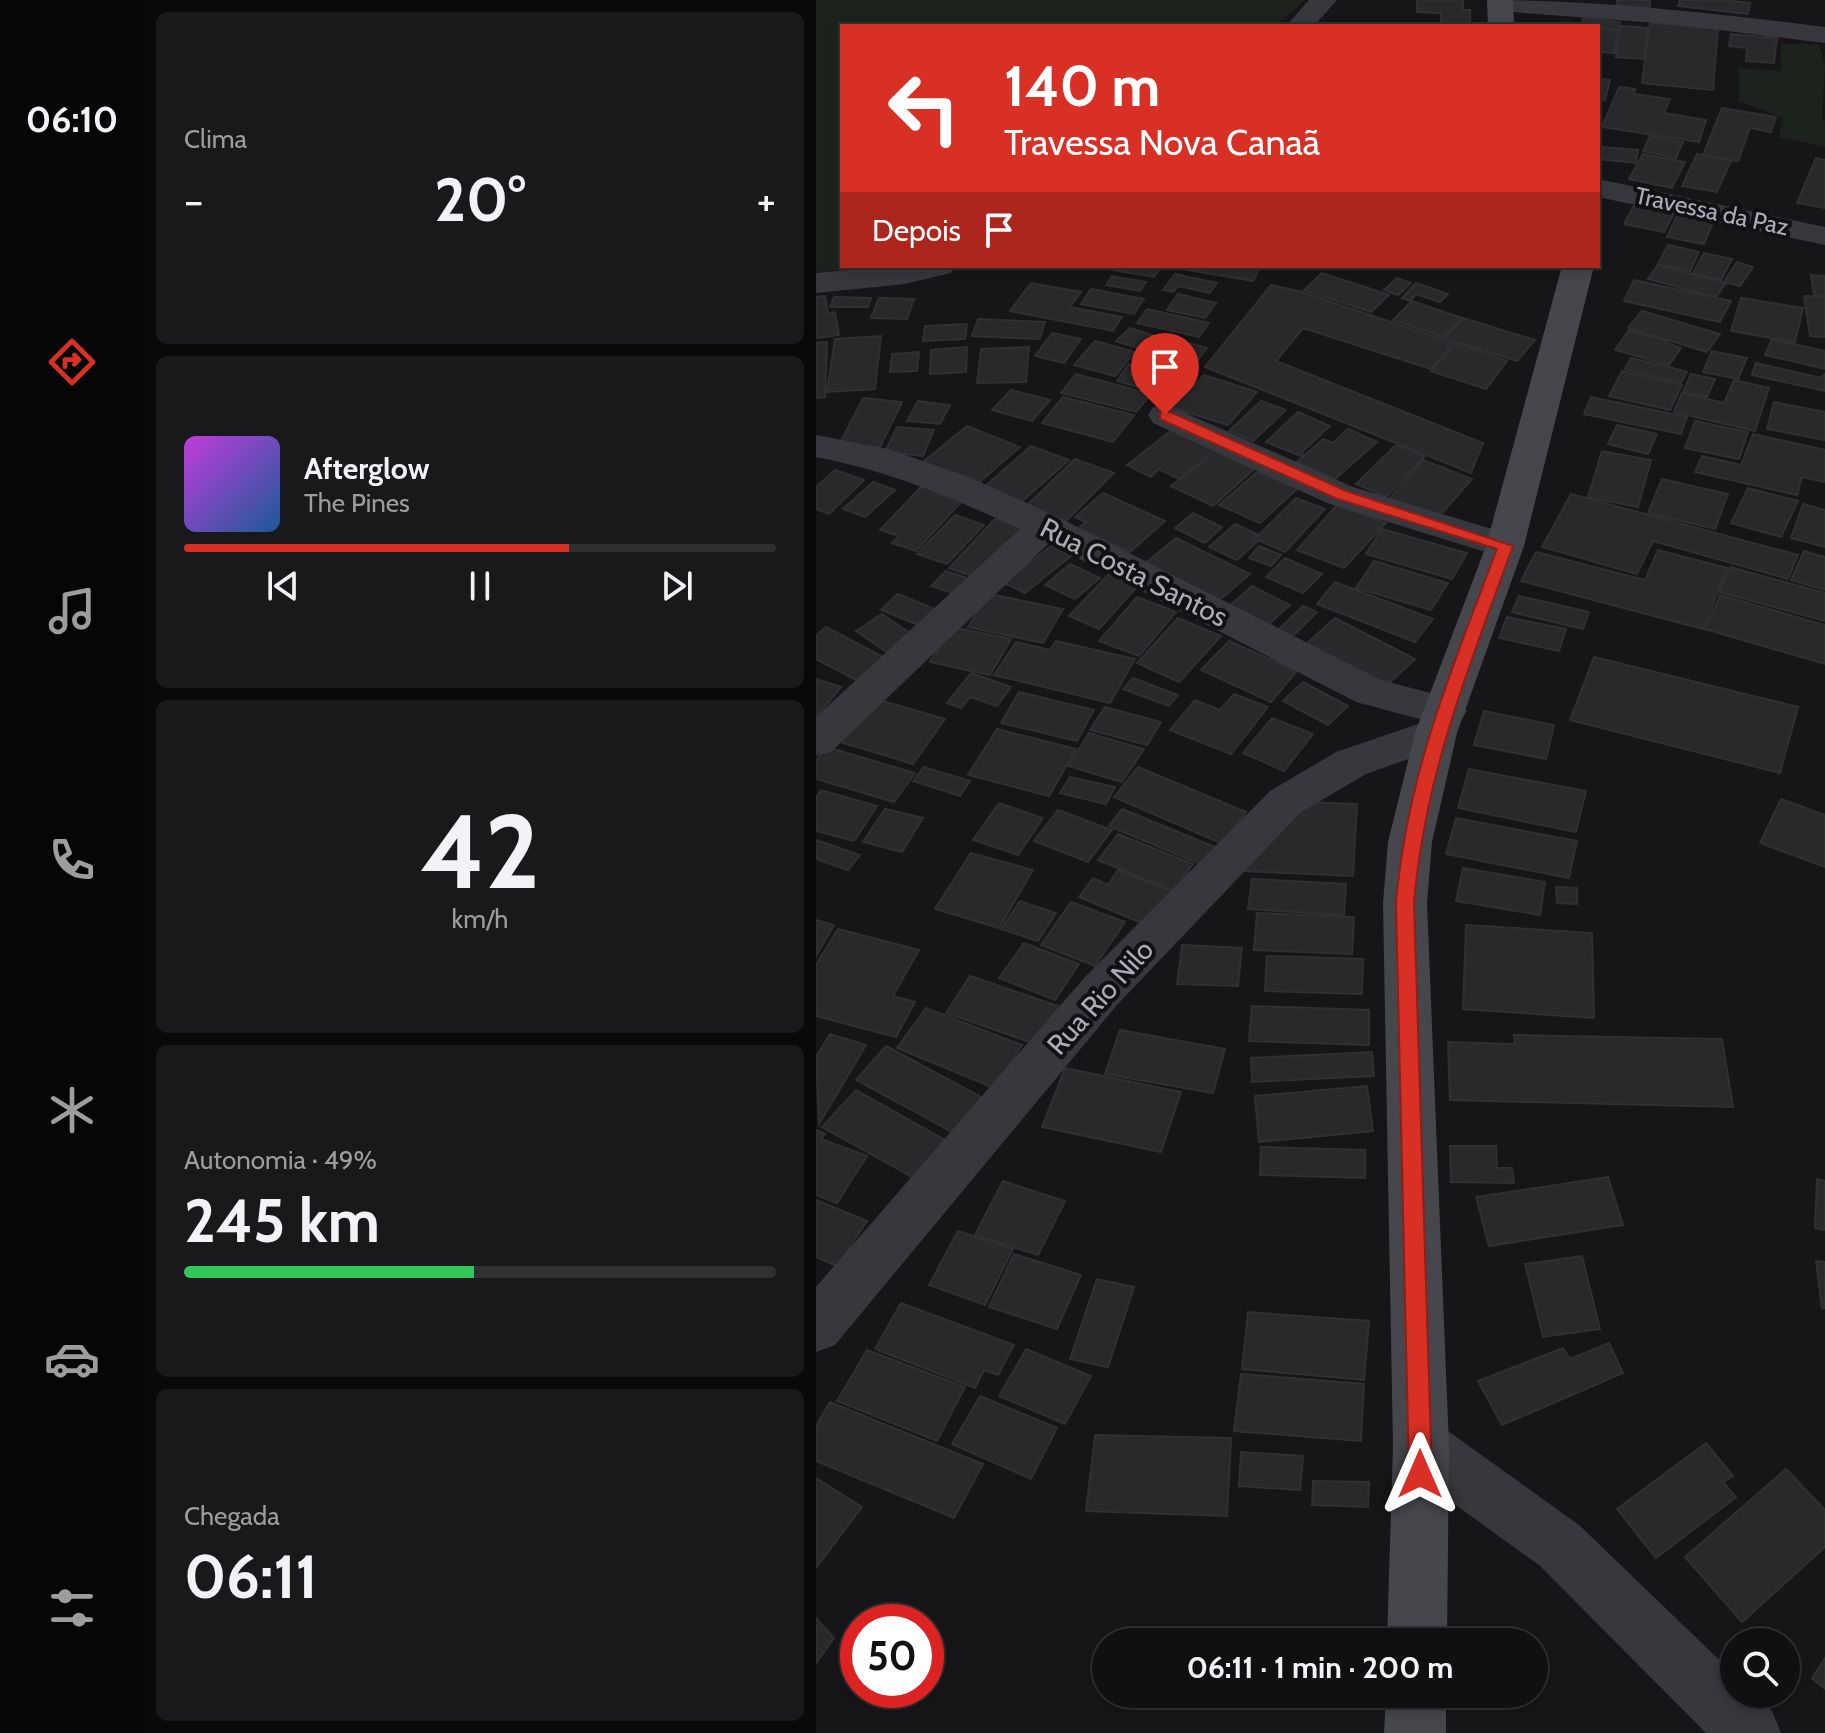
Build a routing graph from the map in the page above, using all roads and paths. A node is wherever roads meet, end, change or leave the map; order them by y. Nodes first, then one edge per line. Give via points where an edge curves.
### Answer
1 (1324, 0) edge
2 (1500, 10) edge
3 (1301, 24) edge
4 (1825, 35) edge
5 (1600, 188) edge
6 (1825, 236) edge
7 (931, 268) edge
8 (1577, 268) edge
9 (816, 283) edge
10 (1165, 415) dead end
11 (816, 446) edge
12 (1045, 526) junction
13 (1505, 546) junction
14 (1441, 722) junction
15 (816, 741) edge
16 (816, 1327) edge
17 (1421, 1446) junction
18 (1417, 1628) edge
19 (1416, 1708) edge
20 (1415, 1733) edge
21 (1750, 1733) edge

1 - 3 street
2 - 4 street via 1670,16
5 - 6 street, Travessa da Paz
7 - 9 street
8 - 13 main road
10 - 13 street via 1340,495
11 - 12 street, Rua Costa Santos via 956,485
12 - 14 street, Rua Costa Santos via 1370,692
12 - 15 street
13 - 14 main road
14 - 16 street, Rua Rio Nilo via 1351,763 1285,802 1101,991
14 - 17 main road via 1410,842 1405,903
17 - 18 main road
17 - 21 street via 1460,1477 1510,1504 1559,1544
19 - 20 main road

